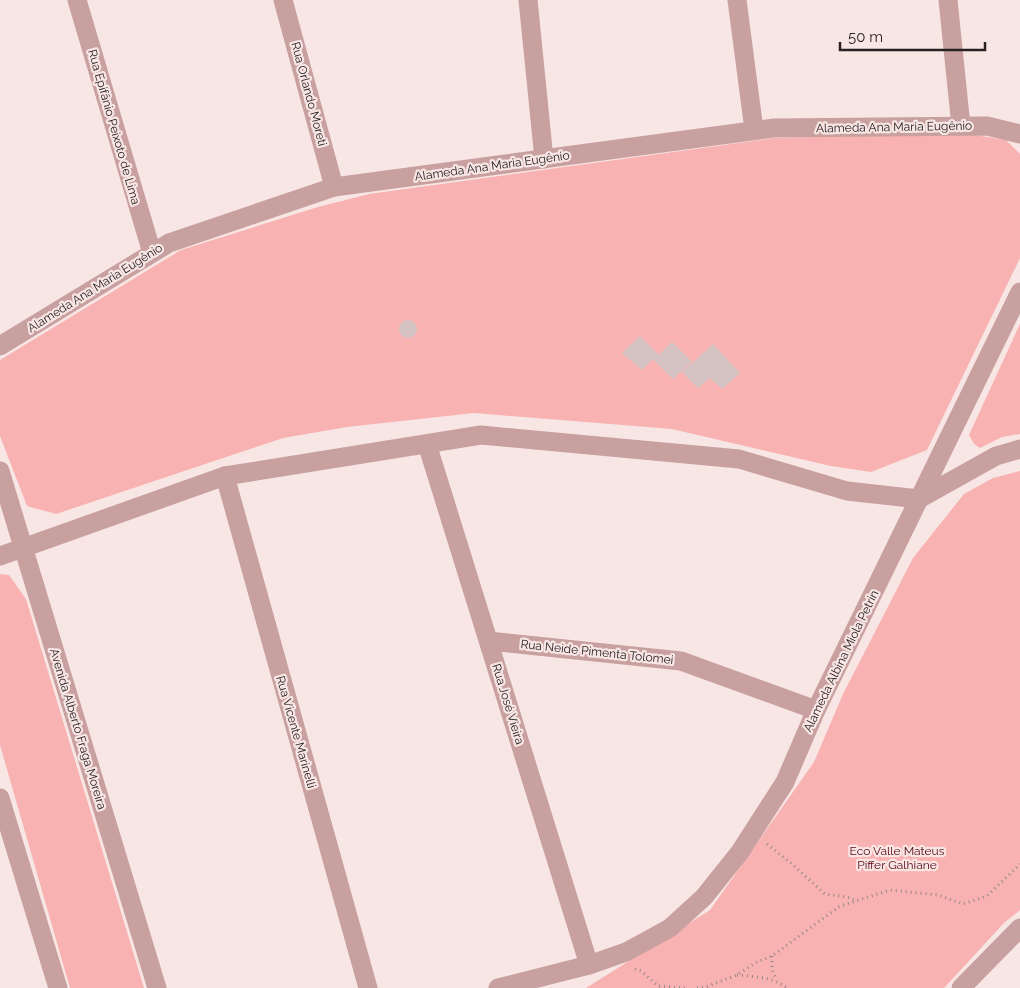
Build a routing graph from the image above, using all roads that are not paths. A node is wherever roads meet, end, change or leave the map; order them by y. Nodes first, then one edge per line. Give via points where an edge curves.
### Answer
1 (77, 0) edge
2 (283, 0) edge
3 (528, 0) edge
4 (736, 0) edge
5 (948, 0) edge
6 (961, 126) junction
7 (754, 130) junction
8 (1020, 134) edge
9 (544, 159) junction
10 (334, 187) junction
11 (152, 253) junction
12 (1020, 292) edge
13 (0, 346) edge
14 (427, 444) junction
15 (1020, 449) edge
16 (0, 471) edge
17 (225, 476) junction
18 (919, 500) junction
19 (23, 548) junction
20 (0, 556) edge
21 (489, 641) junction
22 (816, 710) junction
23 (0, 798) edge
24 (1020, 928) edge
25 (589, 965) junction
26 (58, 988) edge
27 (156, 988) edge
28 (368, 988) edge
29 (498, 988) edge
30 (961, 988) edge

1 - 11 street, Rua Epifânio Peixoto de Lima
2 - 10 street, Rua Orlando Moreti
3 - 9 street
4 - 7 street
5 - 6 street
6 - 7 street, Alameda Ana Maria Eugênio
6 - 8 street, Alameda Ana Maria Eugênio via 987,126
7 - 9 street, Alameda Ana Maria Eugênio
9 - 10 street, Alameda Ana Maria Eugênio
10 - 11 street, Alameda Ana Maria Eugênio via 169,243
11 - 13 street, Alameda Ana Maria Eugênio
12 - 18 street, Alameda Albina Miola Petrin
14 - 17 street
14 - 18 street via 481,435 739,459 846,490
14 - 21 street, Rua José Vieira
15 - 18 street via 996,456
16 - 19 street, Avenida Alberto Fraga Moreira
17 - 19 street
17 - 28 street, Rua Vicente Marinelli
18 - 22 street, Alameda Albina Miola Petrin
19 - 20 street
19 - 27 street, Avenida Alberto Fraga Moreira
21 - 22 street, Rua Neide Pimenta Tolomei via 681,661
21 - 25 street, Rua José Vieira
22 - 25 street, Alameda Albina Miola Petrin via 785,782 740,852 704,897 670,928 626,952
23 - 26 street
24 - 30 street
25 - 29 street, Alameda Albina Miola Petrin

